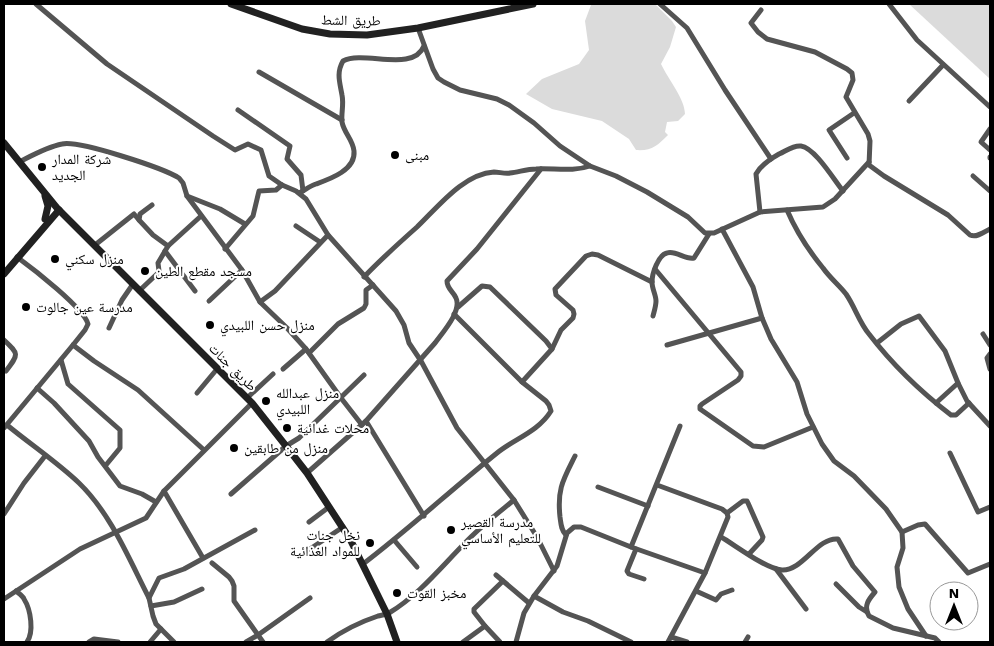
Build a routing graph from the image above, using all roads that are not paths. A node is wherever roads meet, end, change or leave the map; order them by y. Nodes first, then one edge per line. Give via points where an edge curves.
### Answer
1 (36, 4) edge
2 (231, 4) edge
3 (533, 4) edge
4 (660, 4) edge
5 (889, 4) edge
6 (761, 10) dead end
7 (418, 28) junction
8 (424, 46) junction
9 (943, 65) junction
10 (260, 72) dead end
11 (909, 101) dead end
12 (990, 107) edge
13 (238, 110) dead end
14 (854, 113) junction
15 (342, 120) junction
16 (990, 130) edge
17 (4, 143) edge
18 (990, 150) edge
19 (847, 158) dead end
20 (770, 159) junction
21 (19, 162) junction
22 (869, 162) junction
23 (590, 166) junction
24 (541, 169) junction
25 (973, 176) dead end
26 (282, 185) junction
27 (842, 191) junction
28 (990, 191) edge
29 (301, 192) junction
30 (45, 193) junction
31 (187, 196) junction
32 (152, 205) dead end
33 (57, 208) junction
34 (787, 210) junction
35 (760, 212) junction
36 (201, 216) junction
37 (47, 220) junction
38 (70, 220) junction
39 (139, 220) junction
40 (245, 224) junction
41 (296, 226) dead end
42 (722, 229) junction
43 (990, 229) edge
44 (709, 234) junction
45 (328, 235) junction
46 (320, 242) junction
47 (95, 245) junction
48 (167, 249) junction
49 (225, 249) junction
50 (17, 257) junction
51 (655, 269) junction
52 (242, 270) junction
53 (4, 274) edge
54 (364, 278) junction
55 (652, 282) junction
56 (133, 284) junction
57 (373, 285) junction
58 (139, 291) junction
59 (195, 291) dead end
60 (209, 301) dead end
61 (260, 302) junction
62 (458, 307) junction
63 (454, 314) junction
64 (653, 316) dead end
65 (762, 318) junction
66 (109, 328) dead end
67 (709, 333) junction
68 (983, 334) dead end
69 (4, 340) edge
70 (877, 344) junction
71 (73, 345) junction
72 (667, 345) dead end
73 (990, 345) edge
74 (552, 349) junction
75 (308, 351) junction
76 (990, 354) edge
77 (61, 360) junction
78 (421, 361) junction
79 (217, 369) junction
80 (283, 369) dead end
81 (990, 369) edge
82 (6, 371) dead end
83 (273, 374) dead end
84 (364, 375) dead end
85 (522, 382) junction
86 (958, 383) junction
87 (37, 388) junction
88 (197, 393) dead end
89 (341, 398) junction
90 (249, 401) junction
91 (936, 403) junction
92 (969, 403) junction
93 (364, 423) junction
94 (5, 426) edge
95 (680, 426) dead end
96 (990, 426) edge
97 (813, 427) junction
98 (286, 446) junction
99 (204, 450) junction
100 (950, 454) dead end
101 (45, 456) junction
102 (575, 456) dead end
103 (484, 463) junction
104 (106, 465) junction
105 (307, 473) junction
106 (656, 485) junction
107 (598, 487) dead end
108 (164, 491) junction
109 (231, 494) dead end
110 (514, 500) junction
111 (156, 502) junction
112 (648, 506) junction
113 (330, 507) junction
114 (990, 507) edge
115 (727, 513) junction
116 (4, 514) edge
117 (424, 516) junction
118 (309, 522) dead end
119 (343, 528) junction
120 (255, 530) dead end
121 (115, 532) junction
122 (902, 532) junction
123 (566, 535) junction
124 (721, 537) junction
125 (394, 540) junction
126 (633, 548) junction
127 (310, 549) dead end
128 (749, 554) junction
129 (203, 558) junction
130 (212, 563) dead end
131 (363, 564) junction
132 (990, 564) edge
133 (417, 567) dead end
134 (776, 568) junction
135 (554, 571) junction
136 (705, 573) junction
137 (496, 575) dead end
138 (644, 579) dead end
139 (503, 581) junction
140 (836, 584) dead end
141 (202, 589) dead end
142 (732, 590) dead end
143 (16, 591) junction
144 (696, 591) junction
145 (534, 596) junction
146 (150, 598) junction
147 (310, 598) dead end
148 (4, 599) edge
149 (529, 604) junction
150 (151, 606) junction
151 (806, 609) dead end
152 (866, 612) junction
153 (387, 614) junction
154 (485, 626) junction
155 (161, 629) junction
156 (258, 636) junction
157 (926, 636) junction
158 (669, 639) edge
159 (335, 640) edge
160 (27, 642) edge
161 (89, 642) edge
162 (118, 642) edge
163 (150, 642) edge
164 (174, 642) edge
165 (246, 642) edge
166 (262, 642) edge
167 (327, 642) edge
168 (397, 642) edge
169 (463, 642) edge
170 (500, 642) edge
171 (516, 642) edge
172 (631, 642) edge
173 (687, 642) edge
174 (939, 642) edge

1 - 26 street via 106,64 213,136 235,150 248,144 261,150 269,176
2 - 7 street, طريق الشط via 293,27 330,34 367,35
3 - 7 street, طريق الشط
4 - 20 street via 687,28
5 - 9 street via 917,40
6 - 14 street via 752,23 763,37 815,52 850,71 853,80 846,97
7 - 8 street
8 - 15 street via 418,55 401,60 354,58 343,61 338,76 343,103
8 - 23 street via 436,74 444,82 509,105
9 - 11 street
9 - 12 street
10 - 15 street
13 - 29 street via 290,146 287,160 301,175
14 - 19 street via 828,130
14 - 22 street via 869,138
15 - 29 street via 354,146 352,162 330,180
16 - 18 street via 981,142
17 - 21 street, طريق جنات
20 - 27 street via 795,147 806,148
20 - 35 street via 755,176
21 - 30 street, طريق جنات
21 - 31 street via 63,143 80,145 175,175 183,182
22 - 27 street
22 - 43 street via 884,176 948,215 970,235 977,236
23 - 24 street
23 - 44 street via 647,192
24 - 54 street via 494,172 460,187
24 - 62 street via 447,281
25 - 28 street
26 - 29 street
26 - 40 street via 276,190 259,191 255,210
27 - 34 street via 823,207
29 - 45 street
30 - 33 street, طريق جنات
30 - 37 street
31 - 36 street
31 - 40 street via 220,209
32 - 39 street via 140,214
33 - 37 street
33 - 38 street, طريق جنات
34 - 35 street
34 - 70 street via 811,252 846,294
35 - 42 street
36 - 48 street
36 - 49 street
37 - 38 street
37 - 50 street via 31,244
38 - 47 street, طريق جنات
39 - 47 street via 134,214
39 - 48 street
40 - 49 street
41 - 46 street
42 - 44 street
42 - 65 street via 753,287
44 - 51 street via 694,258 665,253
45 - 46 street
45 - 54 street
46 - 61 street via 275,291
47 - 56 street, طريق جنات
48 - 58 street via 158,263 158,273
48 - 59 street
49 - 52 street
50 - 53 street
50 - 71 street via 35,269 87,319 85,330
51 - 55 street
51 - 67 street
52 - 60 street
52 - 61 street
54 - 57 street
55 - 64 street via 656,302
55 - 74 street via 598,255 586,256 555,290 556,296 574,314
56 - 58 street, طريق جنات
56 - 66 street
57 - 75 street via 366,290 364,308 338,324
57 - 78 street via 396,311 409,343
58 - 79 street, طريق جنات
61 - 75 street
62 - 63 street
62 - 74 street via 482,286 490,287
63 - 78 street
63 - 85 street
65 - 67 street
65 - 97 street via 796,382
67 - 72 street
67 - 97 street via 741,376 702,404 702,410 758,448
68 - 73 street
69 - 82 street via 17,354
70 - 86 street via 901,324 919,316 945,351
70 - 91 street
71 - 77 street
71 - 99 street via 138,390
74 - 85 street
75 - 80 street
75 - 89 street
76 - 81 street via 987,358
77 - 87 street
77 - 104 street via 68,384 120,430 120,448
78 - 93 street
78 - 103 street via 457,428
79 - 88 street
79 - 90 street, طريق جنات
83 - 90 street
84 - 89 street
85 - 103 street via 550,405 551,411 533,430
86 - 91 street
86 - 92 street
87 - 94 street
87 - 104 street via 89,441
89 - 93 street
89 - 98 street via 299,438
90 - 98 street, طريق جنات
90 - 99 street
91 - 92 street via 953,415
92 - 96 street
93 - 105 street
93 - 117 street
94 - 101 street
95 - 106 street
97 - 122 street via 834,461 886,508
98 - 105 street, طريق جنات
98 - 109 street
99 - 108 street
100 - 114 street via 978,512
101 - 116 street
101 - 121 street via 91,496
102 - 123 street via 558,496 562,528
103 - 110 street
103 - 117 street
104 - 111 street via 120,486
105 - 113 street, طريق جنات
106 - 112 street
106 - 115 street
107 - 112 street
108 - 111 street
108 - 129 street
110 - 135 street
110 - 153 street via 466,542 428,582
111 - 121 street via 146,518
112 - 126 street
113 - 118 street
113 - 119 street, طريق جنات
115 - 124 street via 728,520
115 - 128 street via 744,501 748,503 763,537
117 - 125 street
119 - 127 street
119 - 131 street, طريق جنات
120 - 129 street
121 - 143 street via 80,549
121 - 146 street
122 - 132 street via 925,524 968,573
122 - 157 street via 903,548 897,567 899,587 908,609
123 - 126 street via 572,528 581,527
123 - 135 street
124 - 128 street
124 - 136 street
125 - 131 street
125 - 133 street
126 - 136 street
126 - 138 street via 627,571
128 - 134 street
129 - 146 street via 159,578
130 - 156 street via 232,581 234,601
131 - 153 street, طريق جنات
134 - 151 street
134 - 152 street via 791,567 824,542 838,539 853,566 875,592
135 - 145 street
136 - 144 street
137 - 139 street
139 - 149 street
139 - 154 street via 474,609
140 - 152 street
141 - 150 street via 174,602
142 - 144 street via 716,600
143 - 148 street
143 - 160 street via 24,599 31,620
144 - 158 street
145 - 149 street
145 - 172 street
146 - 150 street
147 - 156 street
149 - 171 street
150 - 155 street via 156,624
152 - 157 street via 893,628
153 - 159 street via 372,618
153 - 168 street, طريق جنات
154 - 169 street
154 - 170 street
155 - 163 street
155 - 164 street
156 - 165 street
156 - 166 street
157 - 174 street
158 - 173 street
159 - 167 street
161 - 162 street via 94,639

